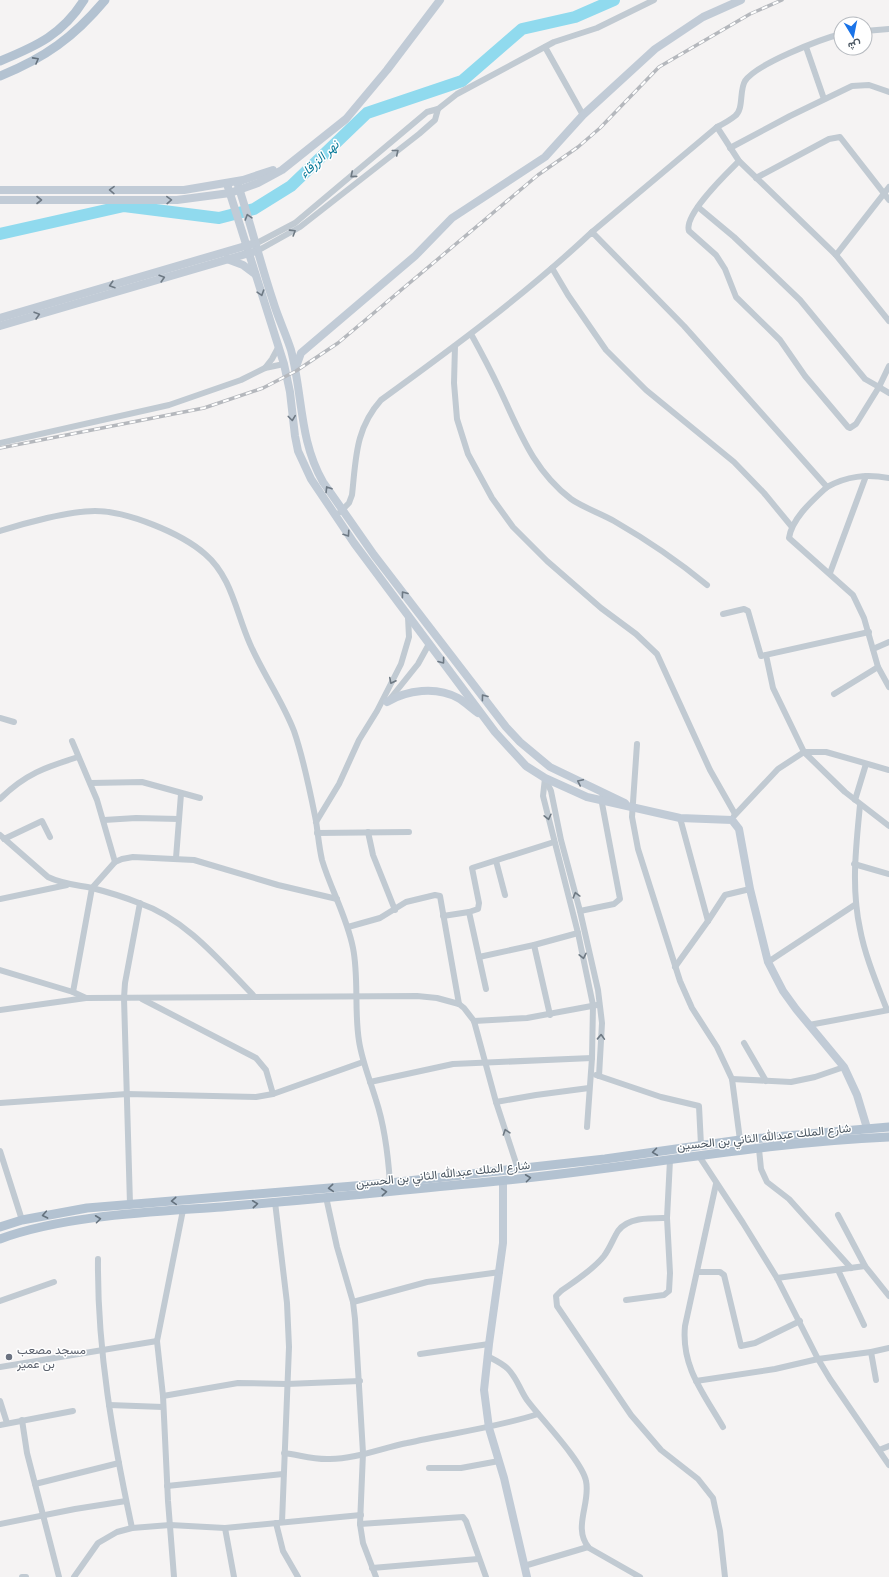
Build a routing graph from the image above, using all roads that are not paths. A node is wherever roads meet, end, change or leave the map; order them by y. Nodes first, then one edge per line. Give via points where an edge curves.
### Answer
1 (84, 0) edge
2 (105, 0) edge
3 (440, 0) edge
4 (654, 0) edge
5 (741, 0) edge
6 (889, 29) edge
7 (873, 30) edge
8 (833, 37) edge
9 (545, 47) junction
10 (806, 47) junction
11 (0, 61) edge
12 (0, 76) edge
13 (889, 92) edge
14 (824, 99) junction
15 (438, 109) junction
16 (583, 115) junction
17 (421, 117) junction
18 (428, 126) junction
19 (717, 127) junction
20 (730, 148) junction
21 (739, 161) junction
22 (287, 165) junction
23 (756, 178) junction
24 (237, 182) junction
25 (227, 184) junction
26 (889, 187) edge
27 (0, 190) edge
28 (240, 191) junction
29 (230, 193) junction
30 (883, 193) junction
31 (0, 200) edge
32 (889, 200) edge
33 (698, 208) junction
34 (242, 231) junction
35 (592, 232) junction
36 (258, 246) junction
37 (248, 249) junction
38 (226, 255) junction
39 (836, 255) junction
40 (552, 268) junction
41 (255, 274) junction
42 (0, 318) edge
43 (889, 321) edge
44 (0, 326) edge
45 (471, 334) junction
46 (279, 346) junction
47 (455, 346) junction
48 (290, 348) junction
49 (305, 350) junction
50 (284, 364) junction
51 (889, 366) edge
52 (265, 368) junction
53 (295, 370) junction
54 (287, 374) junction
55 (878, 387) junction
56 (889, 393) edge
57 (0, 443) edge
58 (866, 476) junction
59 (889, 478) edge
60 (827, 487) junction
61 (339, 514) junction
62 (792, 527) junction
63 (0, 531) edge
64 (830, 573) junction
65 (707, 585) dead end
66 (723, 614) dead end
67 (408, 617) junction
68 (869, 632) junction
69 (434, 634) junction
70 (889, 642) edge
71 (429, 644) junction
72 (873, 649) junction
73 (766, 655) junction
74 (878, 667) junction
75 (889, 688) edge
76 (834, 694) dead end
77 (387, 702) junction
78 (377, 711) junction
79 (0, 718) edge
80 (485, 718) junction
81 (14, 722) dead end
82 (72, 741) dead end
83 (637, 744) dead end
84 (804, 752) junction
85 (78, 757) junction
86 (866, 764) junction
87 (550, 767) junction
88 (889, 770) edge
89 (545, 778) junction
90 (91, 783) junction
91 (602, 792) junction
92 (181, 794) junction
93 (200, 798) dead end
94 (0, 799) edge
95 (855, 800) junction
96 (601, 801) junction
97 (860, 805) junction
98 (632, 807) junction
99 (734, 817) junction
100 (680, 818) junction
101 (179, 819) junction
102 (104, 820) junction
103 (316, 822) junction
104 (889, 826) edge
105 (368, 832) junction
106 (409, 832) dead end
107 (317, 833) junction
108 (2, 837) edge
109 (50, 837) dead end
110 (554, 842) junction
111 (176, 858) junction
112 (496, 861) junction
113 (115, 862) junction
114 (854, 864) junction
115 (889, 874) edge
116 (69, 885) junction
117 (92, 888) junction
118 (750, 889) junction
119 (505, 895) dead end
120 (0, 899) edge
121 (337, 900) junction
122 (140, 903) junction
123 (856, 904) junction
124 (395, 910) junction
125 (580, 911) junction
126 (470, 912) junction
127 (443, 916) junction
128 (708, 921) junction
129 (348, 927) junction
130 (578, 933) junction
131 (534, 945) junction
132 (479, 957) junction
133 (768, 962) junction
134 (675, 967) junction
135 (0, 970) edge
136 (486, 989) dead end
137 (73, 992) junction
138 (254, 996) junction
139 (356, 997) junction
140 (86, 998) junction
141 (124, 998) junction
142 (141, 999) junction
143 (459, 1004) junction
144 (600, 1004) junction
145 (593, 1005) junction
146 (0, 1010) edge
147 (888, 1010) edge
148 (550, 1014) junction
149 (474, 1021) junction
150 (809, 1025) junction
151 (744, 1043) dead end
152 (592, 1058) junction
153 (363, 1062) junction
154 (484, 1063) junction
155 (844, 1067) junction
156 (591, 1073) junction
157 (599, 1076) junction
158 (732, 1079) junction
159 (766, 1081) junction
160 (370, 1082) junction
161 (589, 1088) junction
162 (127, 1094) junction
163 (272, 1094) junction
164 (496, 1102) junction
165 (0, 1103) edge
166 (587, 1127) dead end
167 (889, 1127) edge
168 (867, 1128) junction
169 (889, 1137) edge
170 (740, 1140) junction
171 (702, 1145) junction
172 (759, 1149) junction
173 (0, 1151) edge
174 (699, 1156) junction
175 (670, 1160) junction
176 (518, 1169) junction
177 (504, 1181) junction
178 (390, 1183) junction
179 (716, 1184) junction
180 (326, 1197) junction
181 (229, 1201) junction
182 (275, 1202) junction
183 (130, 1204) junction
184 (202, 1204) junction
185 (183, 1210) junction
186 (838, 1215) dead end
187 (667, 1218) junction
188 (22, 1220) junction
189 (0, 1227) edge
190 (0, 1239) edge
191 (98, 1259) dead end
192 (865, 1266) junction
193 (851, 1268) junction
194 (838, 1270) junction
195 (500, 1272) junction
196 (697, 1272) junction
197 (777, 1278) junction
198 (54, 1282) dead end
199 (889, 1296) edge
200 (626, 1300) dead end
201 (0, 1302) edge
202 (353, 1302) junction
203 (800, 1320) junction
204 (864, 1325) dead end
205 (157, 1341) junction
206 (489, 1344) junction
207 (889, 1348) edge
208 (103, 1350) junction
209 (871, 1352) junction
210 (420, 1354) dead end
211 (487, 1356) junction
212 (818, 1359) junction
213 (0, 1367) edge
214 (876, 1380) dead end
215 (360, 1381) junction
216 (696, 1381) junction
217 (287, 1384) junction
218 (163, 1396) junction
219 (0, 1401) edge
220 (109, 1405) junction
221 (163, 1407) junction
222 (73, 1410) dead end
223 (538, 1414) junction
224 (22, 1420) junction
225 (7, 1423) junction
226 (0, 1425) edge
227 (723, 1427) dead end
228 (489, 1428) junction
229 (889, 1446) edge
230 (879, 1450) junction
231 (284, 1453) junction
232 (363, 1453) junction
233 (499, 1461) junction
234 (119, 1463) junction
235 (889, 1465) edge
236 (429, 1468) dead end
237 (283, 1474) junction
238 (35, 1484) junction
239 (167, 1486) junction
240 (126, 1501) junction
241 (361, 1515) junction
242 (44, 1516) junction
243 (279, 1523) junction
244 (0, 1524) edge
245 (360, 1524) junction
246 (170, 1525) junction
247 (132, 1528) junction
248 (225, 1528) junction
249 (588, 1547) junction
250 (478, 1559) junction
251 (524, 1566) junction
252 (372, 1568) junction
253 (232, 1576) edge
254 (22, 1577) edge
255 (26, 1577) edge
256 (59, 1577) edge
257 (74, 1577) edge
258 (174, 1577) edge
259 (298, 1577) edge
260 (376, 1577) edge
261 (486, 1577) edge
262 (527, 1577) edge
263 (640, 1577) edge
264 (725, 1577) edge

1 - 11 main road via 74,16 62,28 28,50
12 -> 2 main road via 33,62 52,50 83,24
3 - 22 street via 357,107 322,140
4 - 9 street via 597,28 560,39
5 - 16 street via 698,20 655,49
6 - 7 street
8 - 10 street
9 - 15 street via 457,94
9 - 16 street
10 - 14 street
10 - 19 street via 750,75 744,84 737,114
13 - 14 street via 859,84
14 - 20 street
15 - 17 street
15 - 18 street via 435,120
16 - 49 street via 545,157 452,218 415,256
17 - 18 street
17 -> 36 street via 295,223
36 -> 18 street via 300,227
19 - 20 street
19 - 35 street
20 - 21 street
21 - 23 street
21 - 33 street
22 - 24 street
22 - 28 street via 278,173
23 - 30 street via 829,139 840,137
23 - 39 street
24 - 25 street
24 - 28 street
25 -> 27 street via 162,191
25 - 29 street
26 - 30 street
28 - 29 street
36 -> 28 street
31 -> 29 street via 177,200
29 - 34 street
30 - 32 street
30 - 39 street
33 - 55 street via 734,237 787,287 809,310 861,375
33 - 55 street via 689,222 689,232 716,256 725,269 736,297 780,340 805,376 848,427 856,424
34 - 37 street
34 - 38 street via 236,244
35 - 40 street
35 - 60 street via 684,326
36 - 37 street
36 - 48 street via 273,302
37 - 38 street
37 - 41 street
38 - 41 street
38 -> 42 street
44 -> 38 street
39 - 43 street
40 - 45 street
40 - 62 street via 606,350 646,390 734,462
41 -> 46 street
45 - 47 street
45 - 65 street via 537,464 560,489 577,503 647,541
46 - 50 street
46 - 52 street
47 - 61 street via 374,408 360,432 352,495 349,503
47 - 99 street via 454,383 457,419 468,454 492,498 513,527 547,561 657,654
48 - 49 street
48 - 53 street
49 - 53 street via 299,357
50 - 52 street
50 - 54 street
51 - 55 street
52 - 57 street via 235,382 169,405
53 - 54 street
61 -> 53 street via 311,456 302,424
54 -> 61 street via 298,451 311,479
55 - 56 street
58 - 59 street
58 - 60 street via 843,479
58 - 64 street
60 - 62 street via 811,501
61 -> 67 street
69 -> 61 street
62 - 64 street via 789,539
63 - 103 street via 28,523 96,511 132,518 176,534 207,555 225,579 249,643 289,719 304,766
64 - 68 street via 853,595
66 - 73 street via 744,609 748,611 760,655
67 - 71 street
67 -> 78 street via 407,649
68 - 72 street
68 - 73 street
69 - 71 street
87 -> 69 street via 506,727
70 - 72 street
71 - 77 street via 418,664
71 -> 80 street
72 - 74 street
73 - 84 street via 773,688
74 - 75 street
74 - 76 street
77 - 78 street
77 - 80 street via 405,694 438,692 458,698
78 - 103 street
79 - 81 street
80 - 89 street via 519,759
82 - 85 street
83 - 98 street
84 - 86 street via 826,752
84 - 95 street
84 - 99 street via 778,769
85 - 90 street
85 - 94 street via 36,771 13,786
86 - 88 street
86 - 95 street
87 - 89 street
91 -> 87 street
89 - 96 street
89 -> 110 street via 543,796
125 -> 89 street via 551,791
90 - 92 street via 142,782
90 - 102 street
91 - 96 street
91 - 98 street
92 - 93 street
92 - 101 street
95 - 97 street
96 - 98 street
96 - 125 street via 620,899 614,904
97 - 104 street
97 - 114 street
98 - 100 street
98 - 134 street via 638,849
99 - 100 street
99 - 118 street via 739,830
100 - 128 street
101 - 102 street
101 - 111 street
102 - 113 street
103 - 107 street
105 - 106 street
105 - 107 street
105 - 124 street via 373,855
107 - 121 street via 323,862
108 - 109 street via 42,821
108 - 116 street via 48,877
110 - 112 street
110 - 130 street
111 - 113 street via 133,857
111 - 121 street via 209,863
112 - 119 street
112 - 126 street via 472,868 479,903 478,909
113 - 117 street
114 - 115 street
114 - 123 street
116 - 117 street
116 - 120 street
117 - 122 street
117 - 137 street
118 - 128 street via 725,895
118 - 133 street
121 - 129 street
122 - 138 street via 170,918 186,930
122 - 141 street
123 - 133 street
123 - 147 street via 862,939
124 - 127 street via 406,902 435,895 441,898
124 - 129 street via 380,918
125 - 144 street
126 - 127 street
126 - 132 street
127 - 143 street
128 - 134 street
129 - 139 street via 353,949
130 - 131 street
130 -> 145 street
131 - 132 street
131 - 148 street
132 - 136 street
133 - 150 street via 783,992
134 - 158 street via 692,1008 718,1047
135 - 137 street
137 - 140 street
138 - 139 street
138 - 142 street
139 - 143 street via 417,996
139 - 153 street
140 - 141 street
140 - 146 street
141 - 142 street
141 - 162 street
142 - 163 street via 256,1058 266,1070
143 - 149 street
144 - 145 street
157 -> 144 street via 602,1022
145 - 148 street
145 - 152 street
147 - 150 street
148 - 149 street via 514,1020
149 - 154 street
150 - 155 street
151 - 159 street
152 - 154 street
152 - 156 street
153 - 160 street
153 - 163 street
154 - 160 street via 434,1067
154 - 164 street
155 - 159 street via 801,1081
155 - 168 street via 853,1083
156 - 157 street
156 - 161 street
157 - 171 street via 661,1097 699,1106
158 - 159 street
158 - 170 street
160 - 178 street via 385,1135
161 - 164 street
161 - 166 street
162 - 163 street via 240,1098
162 - 165 street
162 - 183 street
176 -> 164 street
167 - 168 main road, شارع الملك عبدالله الثاني بن الحسين
168 - 170 main road, شارع الملك عبدالله الثاني بن الحسين
169 - 172 main road, شارع الملك عبدالله الثاني بن الحسين
170 - 171 main road, شارع الملك عبدالله الثاني بن الحسين
171 -> 176 main road, شارع الملك عبدالله الثاني بن الحسين
172 - 174 main road, شارع الملك عبدالله الثاني بن الحسين
172 - 193 street via 761,1169 767,1182 788,1199
173 - 188 street
174 - 175 main road, شارع الملك عبدالله الثاني بن الحسين
174 - 179 street
177 -> 175 main road, شارع الملك عبدالله الثاني بن الحسين
175 - 187 street
176 - 178 main road, شارع الملك عبدالله الثاني بن الحسين
180 -> 177 main road, شارع الملك عبدالله الثاني بن الحسين
177 - 195 street via 505,1228
178 -> 181 main road, شارع الملك عبدالله الثاني بن الحسين
179 - 196 street
179 - 197 street via 744,1223
180 - 182 main road, شارع الملك عبدالله الثاني بن الحسين
180 - 202 street
181 -> 182 main road, شارع الملك عبدالله الثاني بن الحسين
181 - 184 main road, شارع الملك عبدالله الثاني بن الحسين
182 - 217 street via 288,1314
184 -> 183 main road, شارع الملك عبدالله الثاني بن الحسين
183 -> 188 main road, شارع الملك عبدالله الثاني بن الحسين via 59,1212
184 - 185 main road, شارع الملك عبدالله الثاني بن الحسين
190 -> 185 main road, شارع الملك عبدالله الثاني بن الحسين via 27,1230 72,1222
185 - 205 street
186 - 192 street
187 - 200 street via 670,1273 668,1291 664,1295
187 - 264 street via 640,1219 625,1224 618,1231 604,1256 556,1296 555,1301 631,1415 661,1450 698,1479 713,1498
188 - 189 main road, شارع الملك عبدالله الثاني بن الحسين
191 - 208 street
192 - 193 street
192 - 199 street
193 - 194 street
194 - 197 street
194 - 204 street
195 - 202 street via 427,1282
195 - 206 street
196 - 203 street via 720,1272 724,1276 741,1346 774,1334
196 - 216 street via 684,1340 688,1365
197 - 203 street
198 - 201 street
202 - 215 street
203 - 212 street
205 - 208 street
205 - 218 street
206 - 210 street
206 - 211 street
207 - 209 street
208 - 213 street
208 - 220 street
209 - 212 street
209 - 214 street
211 - 223 street via 508,1369
211 - 228 street via 484,1390
212 - 216 street via 775,1369
212 - 230 street via 845,1403
215 - 217 street
215 - 232 street
216 - 227 street
217 - 218 street via 233,1384
217 - 231 street
218 - 221 street
219 - 225 street
220 - 221 street
220 - 234 street
221 - 239 street
222 - 224 street
223 - 228 street
223 - 249 street via 586,1479 588,1492 581,1533
224 - 225 street
224 - 238 street
225 - 226 street
228 - 232 street
228 - 233 street
229 - 230 street
230 - 235 street
231 - 232 street via 331,1460
231 - 237 street
232 - 241 street
233 - 236 street via 461,1468
233 - 251 street
234 - 238 street
234 - 240 street
237 - 239 street
237 - 243 street
238 - 242 street
239 - 246 street
240 - 242 street
240 - 247 street
241 - 243 street
241 - 245 street
242 - 244 street
242 - 256 street
243 - 248 street
243 - 259 street via 283,1551
245 - 250 street via 463,1517
245 - 252 street via 363,1543
246 - 247 street
246 - 248 street
246 - 258 street
247 - 257 street via 117,1532 98,1543
248 - 253 street
249 - 251 street
249 - 263 street
250 - 252 street
250 - 261 street
251 - 262 street
252 - 260 street
254 - 255 street

